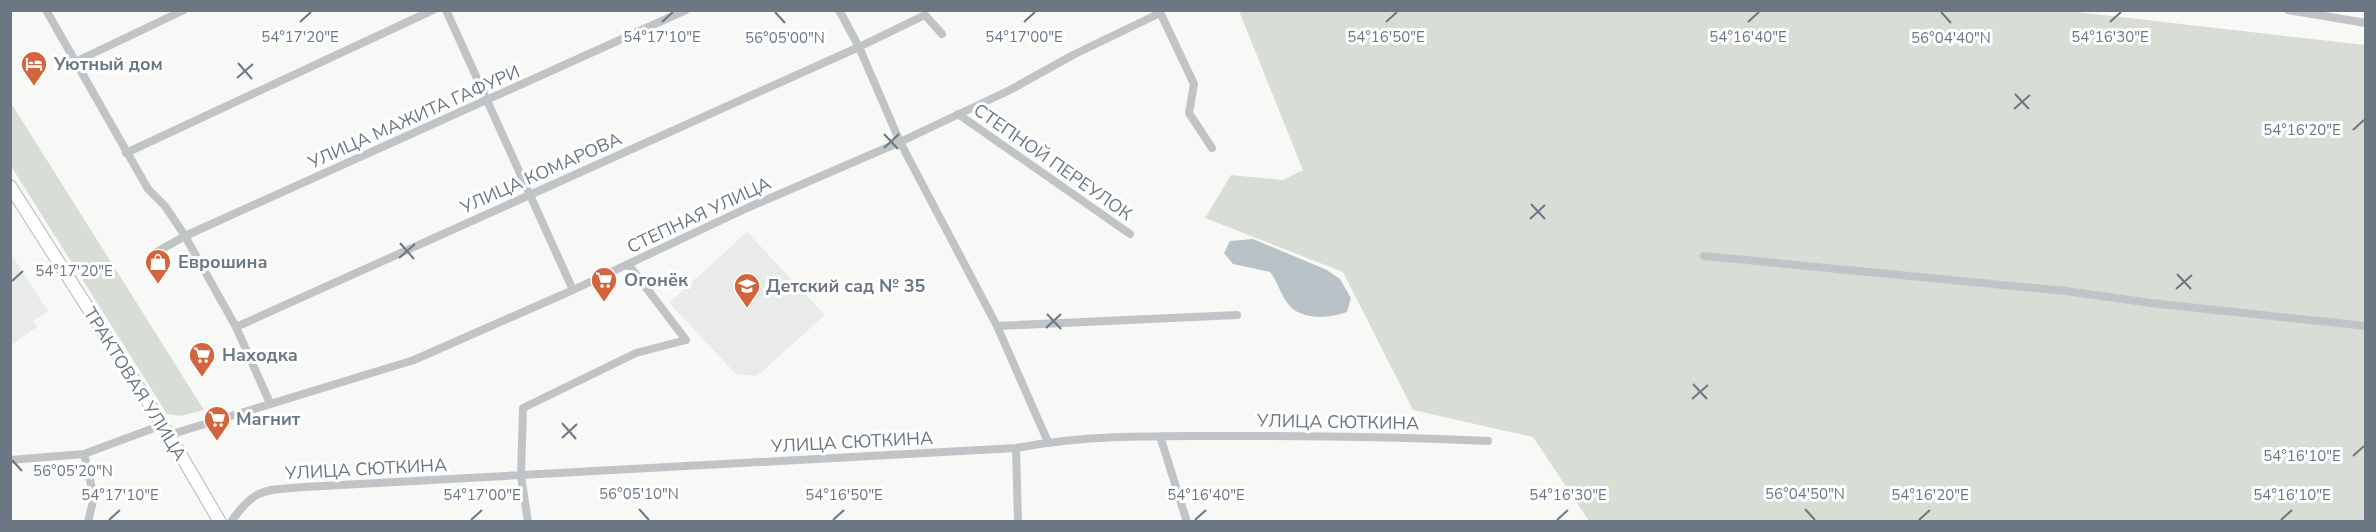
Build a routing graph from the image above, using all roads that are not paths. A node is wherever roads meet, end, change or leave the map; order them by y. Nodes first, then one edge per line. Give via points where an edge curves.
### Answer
1 (46, 10) edge
2 (184, 10) edge
3 (434, 10) edge
4 (446, 10) edge
5 (686, 10) edge
6 (839, 10) edge
7 (2288, 10) edge
8 (2293, 11) edge
9 (1160, 12) edge
10 (2366, 23) edge
11 (942, 34) dead end
12 (859, 47) junction
13 (75, 62) junction
14 (486, 102) junction
15 (958, 114) junction
16 (900, 142) junction
17 (1212, 148) dead end
18 (126, 153) junction
19 (10, 186) edge
20 (529, 195) junction
21 (1130, 234) dead end
22 (185, 236) junction
23 (155, 253) dead end
24 (1704, 256) dead end
25 (628, 264) junction
26 (573, 290) junction
27 (1237, 315) dead end
28 (997, 326) junction
29 (2366, 326) edge
30 (236, 327) junction
31 (270, 404) junction
32 (166, 430) junction
33 (1160, 436) junction
34 (1488, 441) dead end
35 (1048, 442) junction
36 (1016, 448) junction
37 (84, 454) junction
38 (10, 460) edge
39 (521, 476) junction
40 (88, 522) edge
41 (220, 522) edge
42 (231, 522) edge
43 (528, 522) edge
44 (1018, 522) edge
45 (1187, 522) edge

1 - 13 street
2 - 13 street
3 - 18 street
4 - 14 street
5 - 14 street, УЛИЦА МАЖИТА ГАФУРИ
6 - 12 street
7 - 8 street
8 - 10 street
9 - 15 street, СТЕПНАЯ УЛИЦА
9 - 17 street via 1194,84 1188,113
11 - 12 street, УЛИЦА КОМАРОВА via 925,15
12 - 16 street
12 - 20 street, УЛИЦА КОМАРОВА
13 - 18 street
14 - 20 street
14 - 22 street, УЛИЦА МАЖИТА ГАФУРИ
15 - 16 street, СТЕПНАЯ УЛИЦА
15 - 21 street, СТЕПНОЙ ПЕРЕУЛОК
16 - 25 street, СТЕПНАЯ УЛИЦА
16 - 28 street
18 - 22 street
19 - 32 main road, ТРАКТОВАЯ УЛИЦА
20 - 26 street
20 - 30 street, УЛИЦА КОМАРОВА
22 - 23 street, УЛИЦА МАЖИТА ГАФУРИ
22 - 30 street
24 - 29 street via 2066,291
25 - 26 street, СТЕПНАЯ УЛИЦА
25 - 39 street via 686,340 636,352 523,408
26 - 31 street, СТЕПНАЯ УЛИЦА via 414,360
27 - 28 street
28 - 35 street
30 - 31 street
31 - 32 street, СТЕПНАЯ УЛИЦА
32 - 37 street
32 - 41 main road, ТРАКТОВАЯ УЛИЦА
33 - 34 street, УЛИЦА СЮТКИНА via 1386,436
33 - 35 street, УЛИЦА СЮТКИНА
33 - 45 street
35 - 36 street, УЛИЦА СЮТКИНА
36 - 39 street, УЛИЦА СЮТКИНА
36 - 44 street
37 - 38 street
37 - 40 street via 94,496
39 - 42 street, УЛИЦА СЮТКИНА via 264,490 244,503
39 - 43 street

